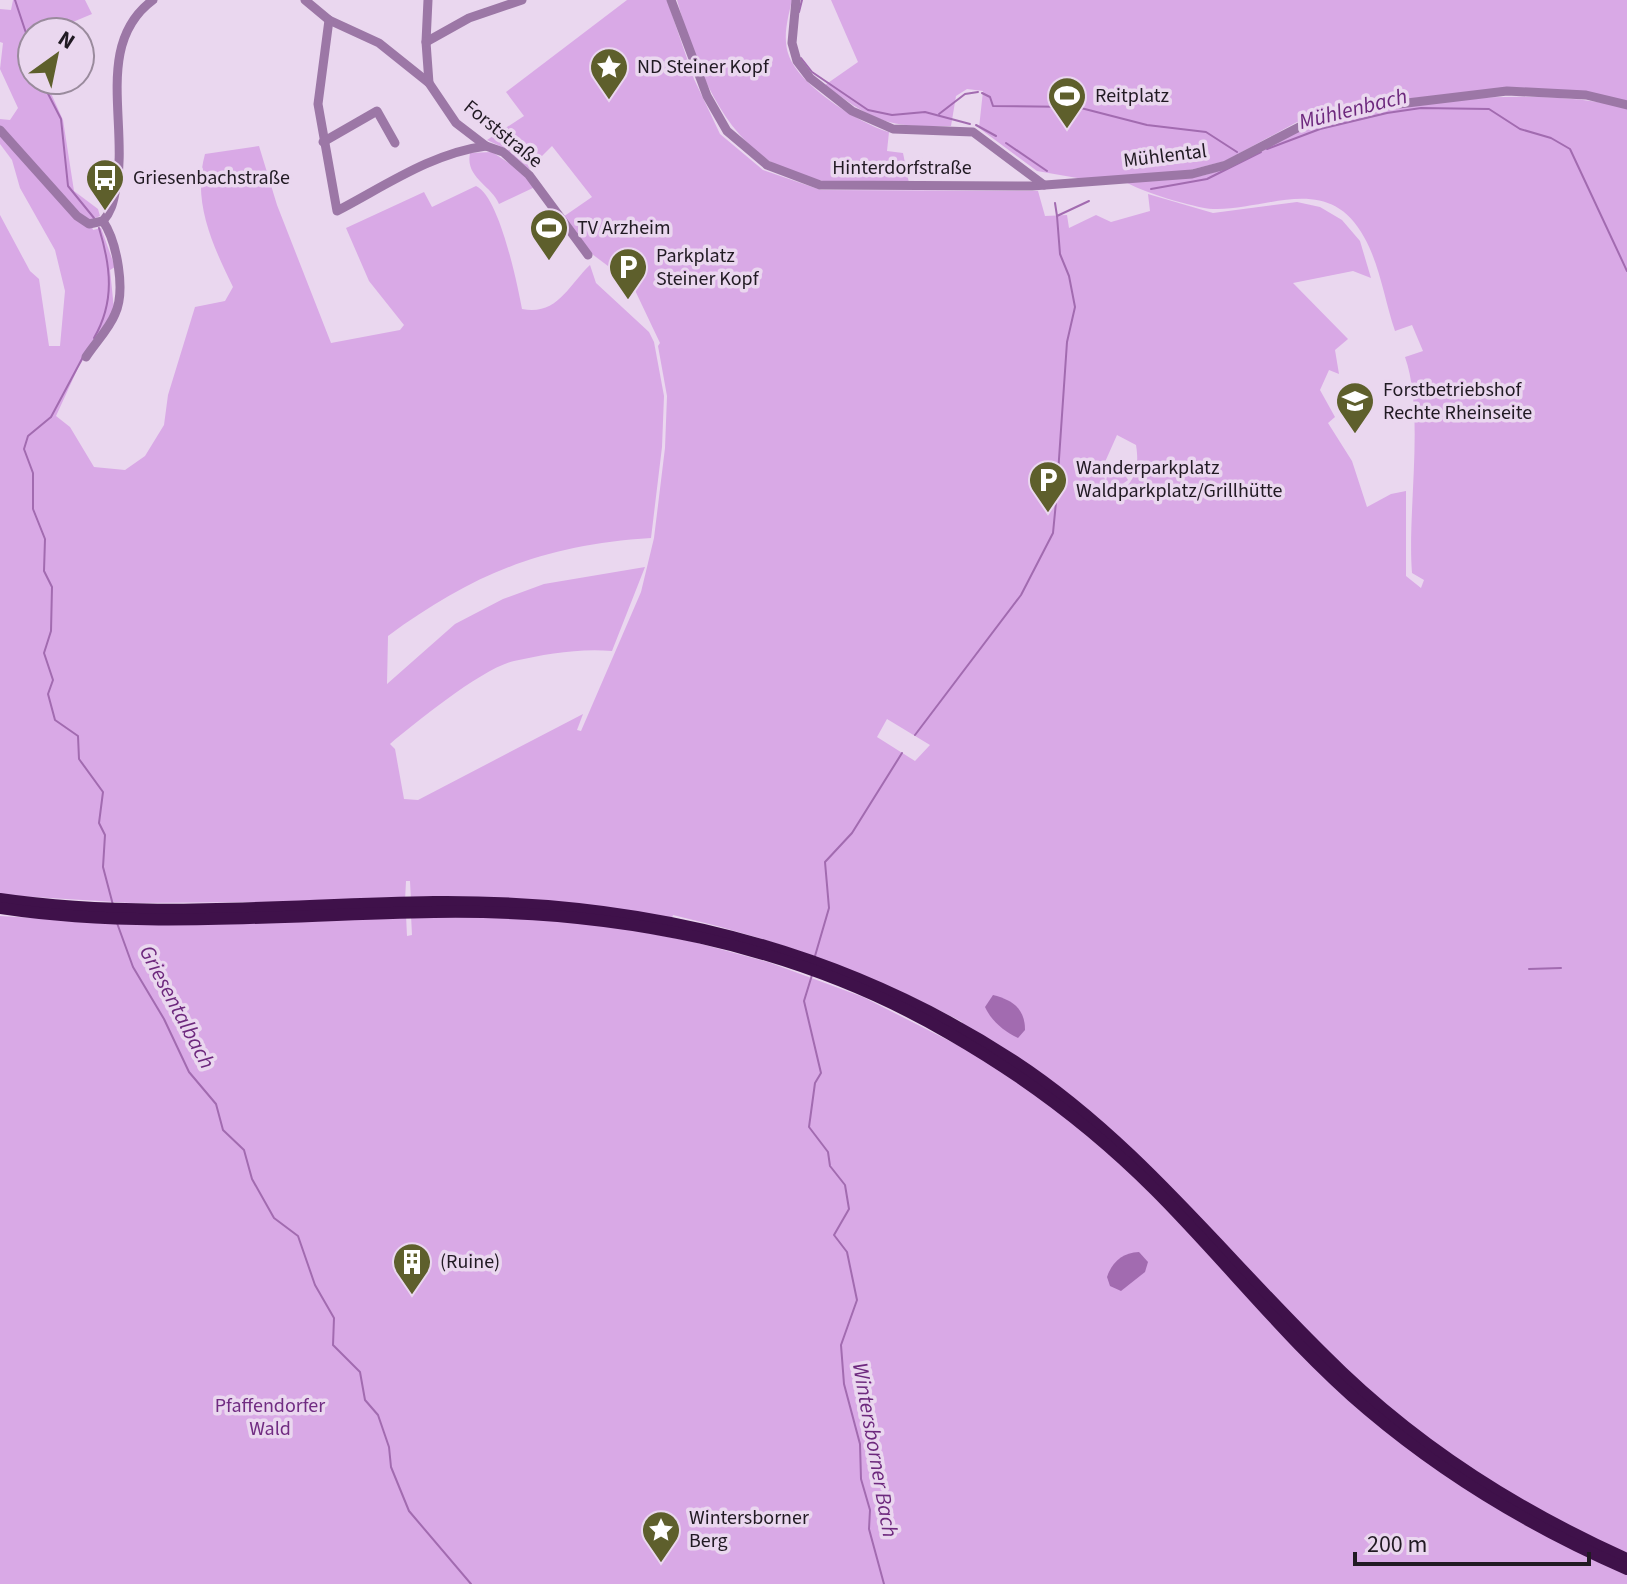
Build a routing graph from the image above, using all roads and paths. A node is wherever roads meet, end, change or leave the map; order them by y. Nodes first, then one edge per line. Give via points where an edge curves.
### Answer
1 (153, 0) edge
2 (305, 0) edge
3 (428, 0) edge
4 (522, 0) edge
5 (671, 0) edge
6 (796, 0) edge
7 (329, 20) junction
8 (426, 42) junction
9 (429, 83) junction
10 (1627, 105) edge
11 (0, 130) edge
12 (323, 142) junction
13 (395, 143) dead end
14 (486, 146) junction
15 (1044, 185) junction
16 (103, 221) junction
17 (588, 255) dead end
18 (86, 357) dead end
19 (5, 904) edge
20 (951, 1028) junction
21 (1627, 1559) edge
22 (1627, 1569) edge

1 - 16 street via 134,16 120,41 120,170
2 - 7 street, Forststraße
3 - 8 street
4 - 8 street via 469,18
5 - 15 street, Hinterdorfstraße via 707,96 727,131 767,165 820,185
6 - 15 street via 792,43 797,61 852,111 893,129 973,132
7 - 9 street, Forststraße via 379,43
7 - 12 street via 318,104
8 - 9 street
9 - 14 street, Forststraße via 454,120
10 - 15 street, Mühlental via 1586,95 1514,91 1382,106 1299,126 1226,165 1200,172
11 - 16 street via 77,216 89,224
12 - 13 street via 377,111
12 - 14 street via 337,211 430,161
14 - 17 street, Forststraße via 503,152 529,175
16 - 18 street via 115,255 119,300 111,323
19 - 20 highway via 106,918 490,912 678,927 843,982
20 - 21 highway via 1047,1084 1117,1141 1311,1343 1404,1427 1507,1498
20 - 22 highway via 1102,1141 1335,1379 1399,1434 1502,1506

